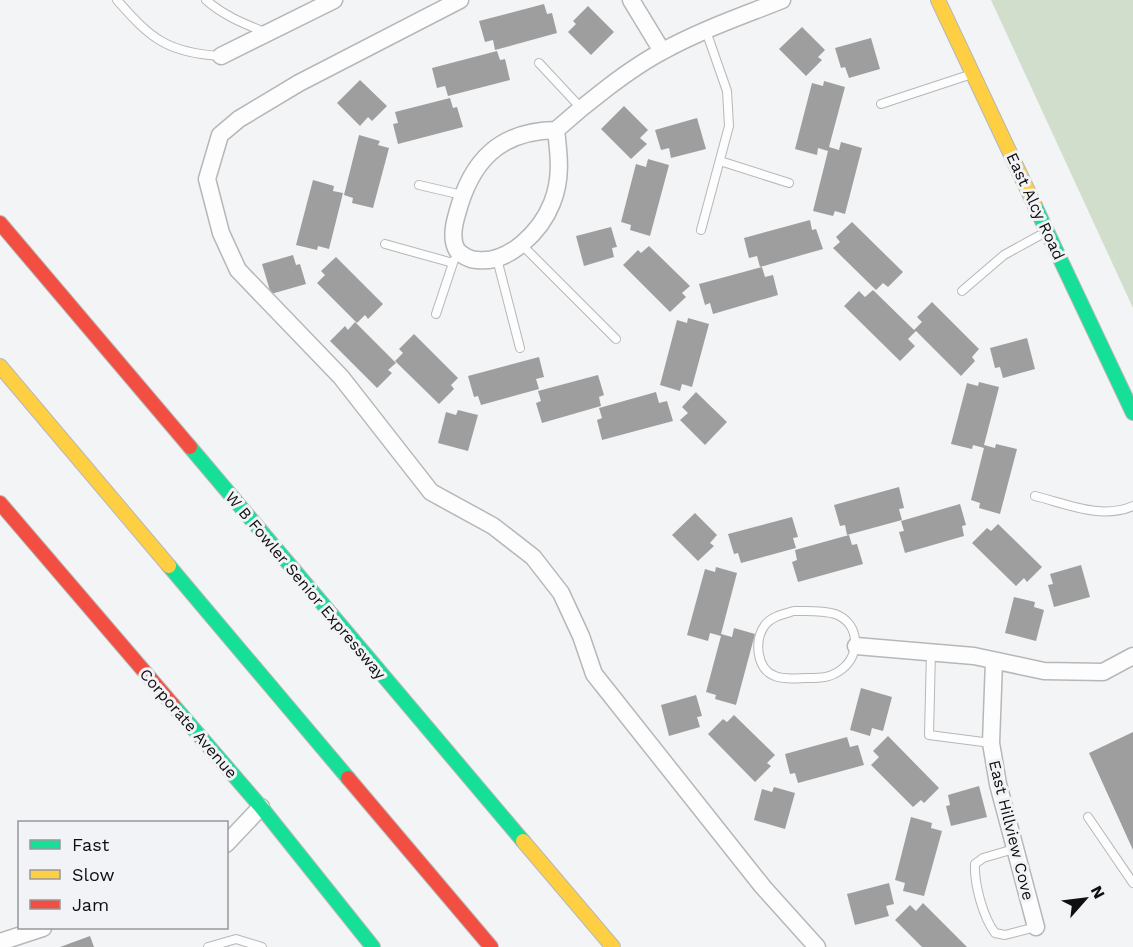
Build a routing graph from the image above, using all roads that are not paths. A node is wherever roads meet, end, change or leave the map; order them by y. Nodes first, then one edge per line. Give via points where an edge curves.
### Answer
1 (117, 0) edge
2 (206, 0) edge
3 (334, 0) edge
4 (460, 0) edge
5 (630, 0) edge
6 (782, 0) edge
7 (938, 0) edge
8 (706, 31) junction
9 (267, 33) junction
10 (662, 51) junction
11 (221, 56) joint
12 (539, 63) dead end
13 (973, 74) junction
14 (881, 104) dead end
15 (581, 108) junction
16 (556, 130) junction
17 (720, 161) junction
18 (789, 183) dead end
19 (419, 185) dead end
20 (462, 195) junction
21 (0, 223) edge
22 (701, 230) dead end
23 (1047, 231) junction
24 (385, 244) dead end
25 (521, 244) junction
26 (456, 257) junction
27 (496, 259) junction
28 (962, 291) dead end
29 (436, 314) dead end
30 (616, 339) dead end
31 (520, 348) dead end
32 (0, 366) edge
33 (1133, 412) edge
34 (1035, 496) dead end
35 (0, 503) edge
36 (1133, 506) edge
37 (856, 646) junction
38 (931, 651) junction
39 (1133, 656) edge
40 (994, 661) junction
41 (991, 743) junction
42 (261, 807) junction
43 (1088, 816) dead end
44 (228, 842) edge
45 (1014, 849) junction
46 (1133, 883) edge
47 (1036, 927) joint
48 (37, 929) edge
49 (0, 942) edge
50 (208, 947) edge
51 (262, 947) edge
52 (373, 947) edge
53 (491, 947) edge
54 (613, 947) edge
55 (817, 947) edge

1 - 11 lane via 162,44 195,55
2 - 9 lane via 237,22
3 - 9 street
4 - 55 street via 299,83 239,118 220,135 207,179 221,233 238,270 341,377 431,492 493,526 533,557 561,593 594,674 763,887
5 - 10 street
6 - 8 street
7 - 13 main road, East Alcy Road
8 - 10 street
8 - 17 lane via 727,92 729,126
9 - 11 street
10 - 15 street
12 - 15 lane
13 - 14 lane
13 - 23 main road, East Alcy Road
15 - 16 street
16 - 20 street via 518,135 490,151
16 - 25 street via 556,192 544,218
17 - 18 lane
17 - 22 lane
19 - 20 lane
20 - 26 street via 455,222
21 - 54 main road, W B Fowler Senior Expressway
23 - 28 lane via 1004,255
23 - 33 main road, East Alcy Road
24 - 26 lane
25 - 27 street
25 - 30 lane
26 - 27 street
26 - 29 lane
27 - 31 lane
32 - 53 main road
34 - 36 lane via 1097,512
35 - 42 main road, Corporate Avenue
37 - 37 lane via 843,669 823,678 777,677 768,672 759,658 761,632 766,624 794,611 836,614 853,629
37 - 38 street
38 - 40 street
38 - 41 lane via 929,735
39 - 40 street via 1103,672 1044,671
40 - 41 street, East Hillview Cove
41 - 45 street, East Hillview Cove
42 - 44 street
42 - 52 main road, Corporate Avenue
43 - 46 lane
45 - 47 street, East Hillview Cove
45 - 47 lane via 975,864 989,925 995,933 1005,935
48 - 49 street
50 - 51 lane via 236,939

